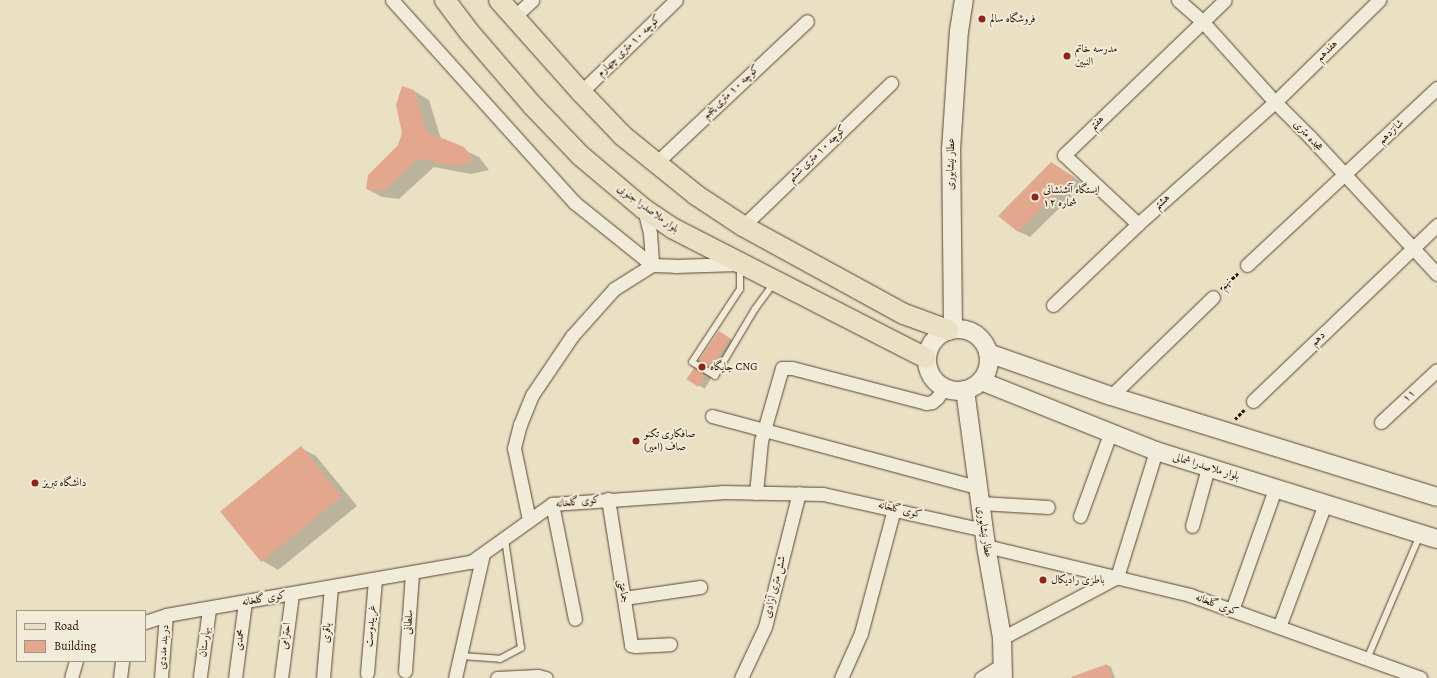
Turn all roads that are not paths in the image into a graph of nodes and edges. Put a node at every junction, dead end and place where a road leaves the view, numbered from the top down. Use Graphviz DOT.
graph roads {
  1 [pos="392,0"];
  2 [pos="444,0"];
  3 [pos="500,0"];
  4 [pos="532,0"];
  5 [pos="676,0"];
  6 [pos="964,0"];
  7 [pos="1178,0"];
  8 [pos="1225,0"];
  9 [pos="1378,0"];
  10 [pos="514,17"];
  11 [pos="807,21"];
  12 [pos="1202,21"];
  13 [pos="891,83"];
  14 [pos="1437,88"];
  15 [pos="581,92"];
  16 [pos="1275,102"];
  17 [pos="656,163"];
  18 [pos="1344,176"];
  19 [pos="644,208"];
  20 [pos="1138,224"];
  21 [pos="1437,225"];
  22 [pos="743,226"];
  23 [pos="1413,248"];
  24 [pos="740,264"];
  25 [pos="652,265"];
  26 [pos="1247,265"];
  27 [pos="1437,274"];
  28 [pos="775,281"];
  29 [pos="1213,297"];
  30 [pos="1053,305"];
  31 [pos="951,330"];
  32 [pos="988,353"];
  33 [pos="926,358"];
  34 [pos="1437,370"];
  35 [pos="981,381"];
  36 [pos="944,388"];
  37 [pos="965,390"];
  38 [pos="1111,396"];
  39 [pos="1253,401"];
  40 [pos="712,416"];
  41 [pos="1381,422"];
  42 [pos="764,430"];
  43 [pos="1110,434"];
  44 [pos="1156,451"];
  45 [pos="1208,468"];
  46 [pos="1275,489"];
  47 [pos="756,493"];
  48 [pos="799,493"];
  49 [pos="979,495"];
  50 [pos="1437,497"];
  51 [pos="608,499"];
  52 [pos="552,504"];
  53 [pos="1325,504"];
  54 [pos="1048,507"];
  55 [pos="894,509"];
  56 [pos="1080,516"];
  57 [pos="529,520"];
  58 [pos="1192,526"];
  59 [pos="1429,536"];
  60 [pos="985,538"];
  61 [pos="505,539"];
  62 [pos="483,554"];
  63 [pos="412,573"];
  64 [pos="1117,577"];
  65 [pos="375,579"];
  66 [pos="331,587"];
  67 [pos="700,587"];
  68 [pos="292,594"];
  69 [pos="624,598"];
  70 [pos="245,602"];
  71 [pos="209,609"];
  72 [pos="1232,610"];
  73 [pos="166,615"];
  74 [pos="575,619"];
  75 [pos="146,622"];
  76 [pos="1279,627"];
  77 [pos="1002,638"];
  78 [pos="670,644"];
  79 [pos="461,656"];
  80 [pos="1367,659"];
  81 [pos="76,662"];
  82 [pos="122,662"];
  83 [pos="405,672"];
  84 [pos="367,673"];
  85 [pos="1004,674"];
  86 [pos="200,676"];
  87 [pos="71,678"];
  88 [pos="120,678"];
  89 [pos="162,678"];
  90 [pos="235,678"];
  91 [pos="281,678"];
  92 [pos="323,678"];
  93 [pos="459,678"];
  94 [pos="497,678"];
  95 [pos="546,678"];
  96 [pos="742,678"];
  97 [pos="841,678"];
  98 [pos="981,678"];
  99 [pos="1420,678"];
  1 -- 25 [label="street"];
  2 -- 19 [label="main road, بلوار ملاصدرا جنوبی"];
  3 -- 10 [label="main road"];
  4 -- 10 [label="street"];
  5 -- 15 [label="street, کوچه ۱۰ متری چهارم"];
  6 -- 31 [label="main road, عطار نیشابوری"];
  7 -- 12 [label="street, هجده متری"];
  8 -- 12 [label="street"];
  9 -- 16 [label="street, هفدهم"];
  10 -- 15 [label="main road"];
  11 -- 17 [label="street, کوچه ۱۰ متری پنجم"];
  12 -- 16 [label="street, هجده متری"];
  12 -- 20 [label="street, هفتم"];
  13 -- 22 [label="street, کوچه ۱۰ متری ششم"];
  14 -- 18 [label="street, شانزدهم"];
  15 -- 17 [label="main road"];
  16 -- 18 [label="street, هجده متری"];
  16 -- 20 [label="street, هشتم"];
  17 -- 22 [label="main road"];
  18 -- 23 [label="street, هجده متری"];
  18 -- 26 [label="street"];
  19 -- 24 [label="main road, بلوار ملاصدرا جنوبی"];
  19 -- 25 [label="street"];
  20 -- 30 [label="street, هشتم"];
  21 -- 23 [label="street, دهم"];
  22 -- 31 [label="main road"];
  23 -- 27 [label="street, هجده متری"];
  23 -- 39 [label="street, دهم"];
  24 -- 25 [label="street"];
  24 -- 28 [label="main road, بلوار ملاصدرا جنوبی"];
  24 -- 28 [label="lane"];
  25 -- 57 [label="street"];
  28 -- 33 [label="main road, بلوار ملاصدرا جنوبی"];
  29 -- 38 [label="street, نهم"];
  31 -- 32 [label="main road"];
  31 -- 33 [label="main road"];
  32 -- 35 [label="main road"];
  32 -- 38 [label="main road"];
  33 -- 36 [label="main road"];
  34 -- 41 [label="street, ۱۱"];
  35 -- 37 [label="main road"];
  35 -- 43 [label="main road, بلوار ملاصدرا شمالی"];
  36 -- 37 [label="main road"];
  36 -- 42 [label="street"];
  37 -- 49 [label="main road, عطار نیشابوری"];
  38 -- 50 [label="main road"];
  40 -- 42 [label="street"];
  42 -- 47 [label="street"];
  42 -- 49 [label="street"];
  43 -- 44 [label="main road, بلوار ملاصدرا شمالی"];
  43 -- 56 [label="street"];
  44 -- 45 [label="main road, بلوار ملاصدرا شمالی"];
  44 -- 64 [label="street"];
  45 -- 46 [label="main road, بلوار ملاصدرا شمالی"];
  45 -- 58 [label="street"];
  46 -- 53 [label="main road, بلوار ملاصدرا شمالی"];
  46 -- 72 [label="street"];
  47 -- 48 [label="street, کوی گلخانه"];
  47 -- 51 [label="street, کوی گلخانه"];
  48 -- 55 [label="street, کوی گلخانه"];
  48 -- 96 [label="street, شش متری آزادی"];
  49 -- 54 [label="street"];
  49 -- 60 [label="main road, عطار نیشابوری"];
  51 -- 52 [label="street, کوی گلخانه"];
  51 -- 69 [label="street, جماعتی"];
  52 -- 57 [label="street, کوی گلخانه"];
  52 -- 74 [label="street"];
  53 -- 59 [label="main road, بلوار ملاصدرا شمالی"];
  53 -- 76 [label="street"];
  55 -- 60 [label="street, کوی گلخانه"];
  55 -- 97 [label="street"];
  57 -- 61 [label="street, کوی گلخانه"];
  59 -- 80 [label="lane"];
  60 -- 64 [label="street, کوی گلخانه"];
  60 -- 77 [label="main road, عطار نیشابوری"];
  61 -- 62 [label="street, کوی گلخانه"];
  61 -- 79 [label="lane"];
  62 -- 63 [label="street, کوی گلخانه"];
  62 -- 79 [label="street"];
  63 -- 65 [label="street, کوی گلخانه"];
  63 -- 83 [label="street, سلطانی"];
  64 -- 72 [label="street, کوی گلخانه"];
  64 -- 77 [label="street"];
  65 -- 66 [label="street, کوی گلخانه"];
  65 -- 84 [label="street, غریبدوست"];
  66 -- 68 [label="street, کوی گلخانه"];
  66 -- 92 [label="street, باقری"];
  67 -- 69 [label="street"];
  68 -- 70 [label="street, کوی گلخانه"];
  68 -- 91 [label="street, احترامی"];
  69 -- 78 [label="street, جماعتی"];
  70 -- 71 [label="street, کوی گلخانه"];
  70 -- 90 [label="street, محمدی"];
  71 -- 73 [label="street, کوی گلخانه"];
  71 -- 86 [label="street, بهارستان"];
  72 -- 76 [label="street, کوی گلخانه"];
  73 -- 75 [label="street, کوی گلخانه"];
  73 -- 89 [label="street, دربند مددی"];
  76 -- 80 [label="street, کوی گلخانه"];
  77 -- 85 [label="main road, عطار نیشابوری"];
  79 -- 93 [label="street"];
  80 -- 99 [label="street, کوی گلخانه"];
  81 -- 87 [label="street"];
  82 -- 88 [label="street"];
  85 -- 98 [label="street"];
  94 -- 95 [label="street"];
}
